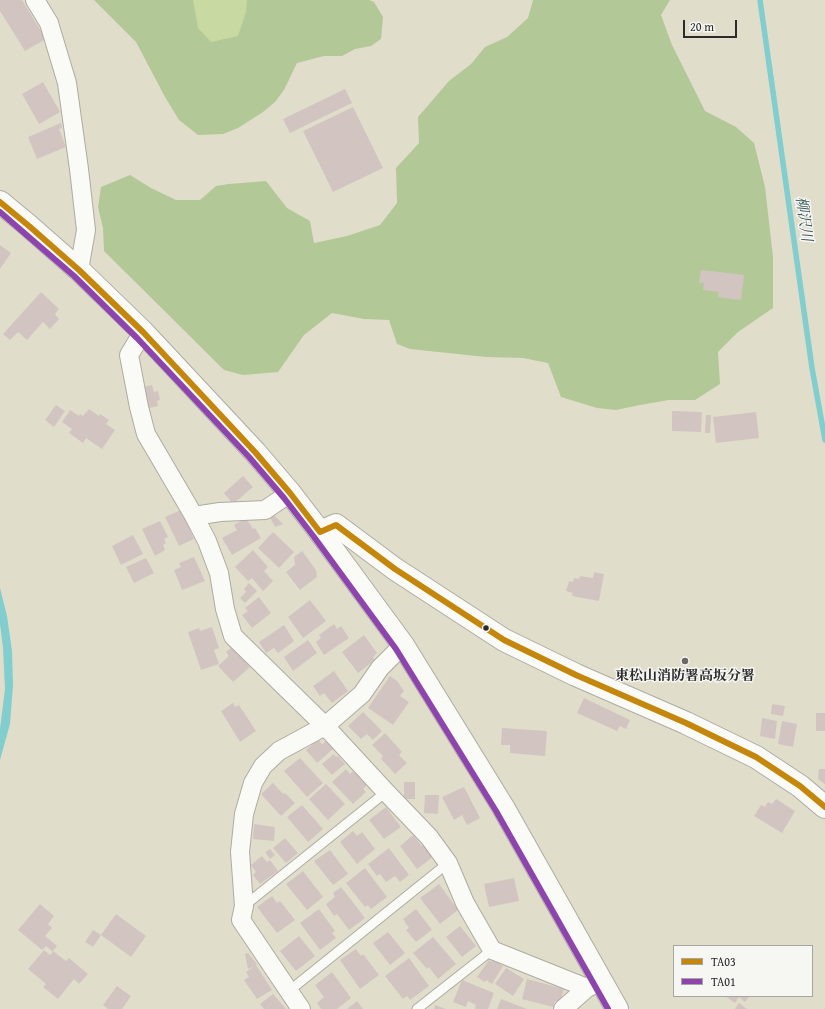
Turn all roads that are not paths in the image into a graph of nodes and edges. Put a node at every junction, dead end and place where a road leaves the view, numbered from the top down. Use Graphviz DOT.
graph roads {
  1 [pos="35,0"];
  2 [pos="0,202"];
  3 [pos="80,270"];
  4 [pos="143,332"];
  5 [pos="290,493"];
  6 [pos="194,516"];
  7 [pos="320,532"];
  8 [pos="403,645"];
  9 [pos="325,726"];
  10 [pos="386,792"];
  11 [pos="825,807"];
  12 [pos="448,863"];
  13 [pos="244,906"];
  14 [pos="492,950"];
  15 [pos="594,984"];
  16 [pos="289,991"];
  17 [pos="301,1009"];
  18 [pos="417,1009"];
  19 [pos="563,1009"];
  20 [pos="617,1009"];
  1 -- 3 [label="street"];
  2 -- 3 [label="main road"];
  3 -- 4 [label="main road"];
  4 -- 5 [label="main road"];
  4 -- 6 [label="street"];
  5 -- 6 [label="street"];
  5 -- 7 [label="main road"];
  6 -- 9 [label="street"];
  7 -- 8 [label="main road"];
  7 -- 11 [label="main road"];
  8 -- 9 [label="street"];
  8 -- 15 [label="main road"];
  9 -- 10 [label="street"];
  9 -- 13 [label="street"];
  10 -- 12 [label="street"];
  10 -- 13 [label="lane"];
  12 -- 14 [label="street"];
  12 -- 16 [label="lane"];
  13 -- 16 [label="street"];
  14 -- 15 [label="street"];
  14 -- 18 [label="lane"];
  15 -- 19 [label="street"];
  15 -- 20 [label="main road"];
  16 -- 17 [label="street"];
}
